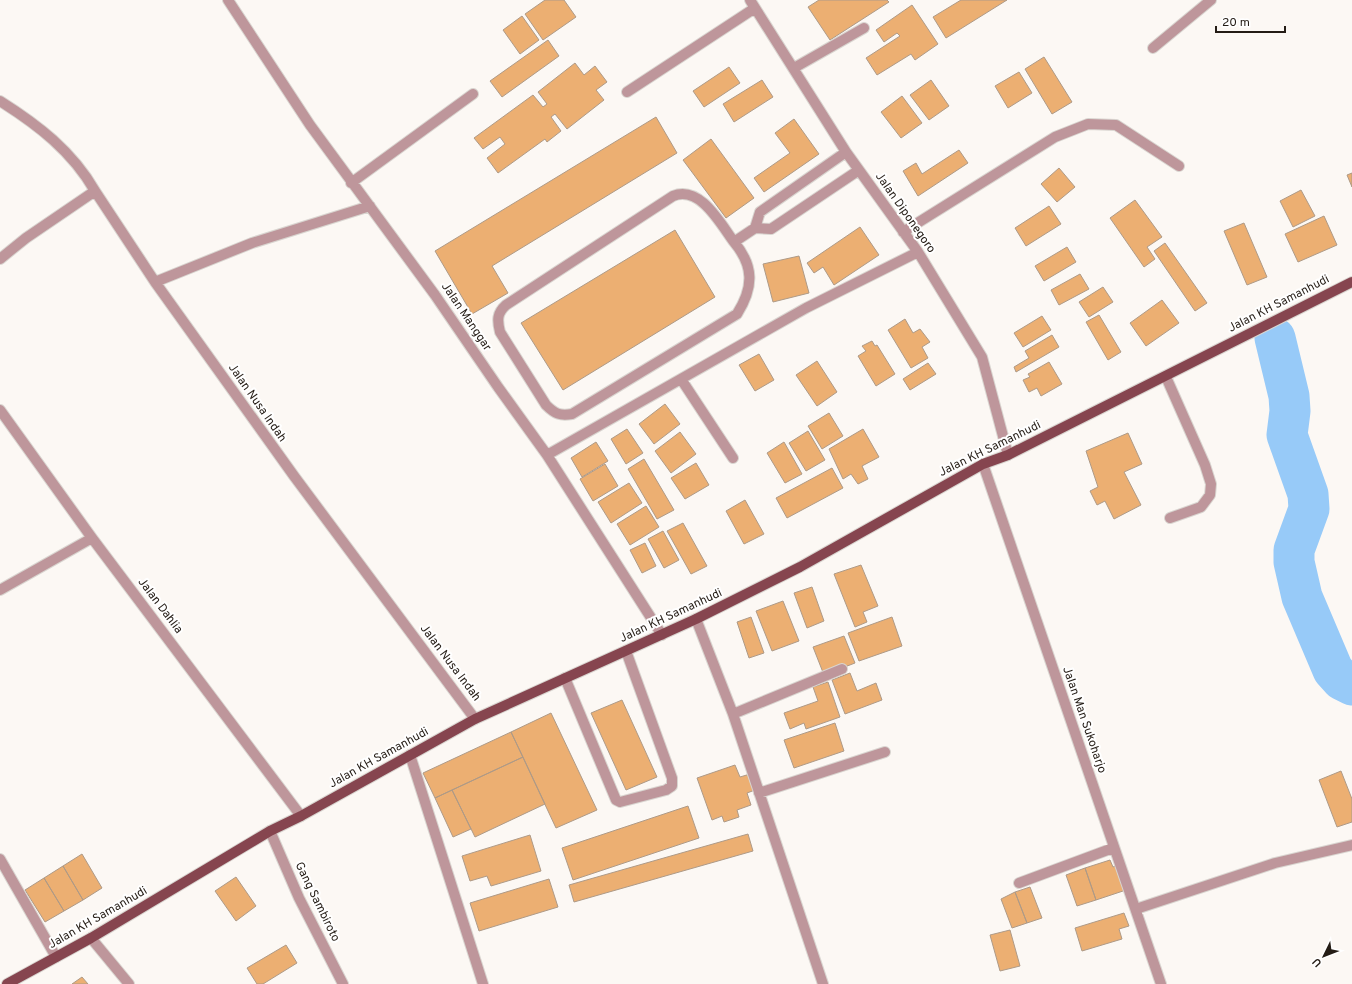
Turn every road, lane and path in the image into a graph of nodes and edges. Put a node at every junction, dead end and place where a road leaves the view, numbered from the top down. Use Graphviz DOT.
graph roads {
  1 [pos="228,0"];
  2 [pos="1211,0"];
  3 [pos="752,4"];
  4 [pos="864,28"];
  5 [pos="1153,48"];
  6 [pos="794,68"];
  7 [pos="627,92"];
  8 [pos="473,94"];
  9 [pos="0,101"];
  10 [pos="846,152"];
  11 [pos="1179,166"];
  12 [pos="859,170"];
  13 [pos="351,183"];
  14 [pos="95,191"];
  15 [pos="370,206"];
  16 [pos="754,228"];
  17 [pos="903,232"];
  18 [pos="734,242"];
  19 [pos="918,252"];
  20 [pos="0,259"];
  21 [pos="155,282"];
  22 [pos="1352,282"];
  23 [pos="1166,377"];
  24 [pos="681,379"];
  25 [pos="0,410"];
  26 [pos="1008,454"];
  27 [pos="547,455"];
  28 [pos="732,458"];
  29 [pos="983,464"];
  30 [pos="1170,518"];
  31 [pos="92,538"];
  32 [pos="0,590"];
  33 [pos="696,619"];
  34 [pos="662,635"];
  35 [pos="626,651"];
  36 [pos="842,669"];
  37 [pos="565,678"];
  38 [pos="734,714"];
  39 [pos="475,719"];
  40 [pos="886,752"];
  41 [pos="410,755"];
  42 [pos="759,793"];
  43 [pos="301,816"];
  44 [pos="270,831"];
  45 [pos="1352,845"];
  46 [pos="1113,848"];
  47 [pos="0,859"];
  48 [pos="1019,883"];
  49 [pos="1136,909"];
  50 [pos="91,938"];
  51 [pos="56,957"];
  52 [pos="7,984"];
  53 [pos="129,984"];
  54 [pos="343,984"];
  55 [pos="483,984"];
  56 [pos="823,984"];
  57 [pos="1161,984"];
  1 -- 13 [label="street, Jalan Manggar"];
  2 -- 5 [label="street"];
  3 -- 6 [label="street, Jalan Diponegoro"];
  3 -- 7 [label="street"];
  4 -- 6 [label="street"];
  6 -- 10 [label="street, Jalan Diponegoro"];
  8 -- 13 [label="street"];
  9 -- 14 [label="street, Jalan Nusa Indah"];
  10 -- 12 [label="street, Jalan Diponegoro"];
  10 -- 16 [label="street"];
  11 -- 17 [label="street"];
  12 -- 16 [label="street"];
  12 -- 17 [label="street, Jalan Diponegoro"];
  13 -- 15 [label="street, Jalan Manggar"];
  14 -- 20 [label="street"];
  14 -- 21 [label="street, Jalan Nusa Indah"];
  15 -- 21 [label="street"];
  15 -- 27 [label="street, Jalan Manggar"];
  16 -- 18 [label="street"];
  17 -- 19 [label="street, Jalan Diponegoro"];
  18 -- 18 [label="street"];
  19 -- 24 [label="street"];
  19 -- 26 [label="street, Jalan Diponegoro"];
  21 -- 39 [label="street, Jalan Nusa Indah"];
  22 -- 23 [label="main road, Jalan KH Samanhudi"];
  23 -- 26 [label="main road, Jalan KH Samanhudi"];
  23 -- 30 [label="street"];
  24 -- 27 [label="street"];
  24 -- 28 [label="street"];
  25 -- 31 [label="street, Jalan Dahlia"];
  26 -- 29 [label="main road, Jalan KH Samanhudi"];
  27 -- 34 [label="street, Jalan Manggar"];
  29 -- 33 [label="main road, Jalan KH Samanhudi"];
  29 -- 46 [label="street, Jalan Man Sukoharjo"];
  31 -- 32 [label="street"];
  31 -- 43 [label="street, Jalan Dahlia"];
  33 -- 34 [label="main road, Jalan KH Samanhudi"];
  33 -- 38 [label="street"];
  34 -- 35 [label="main road, Jalan KH Samanhudi"];
  35 -- 37 [label="main road, Jalan KH Samanhudi"];
  35 -- 37 [label="street"];
  36 -- 38 [label="street"];
  37 -- 39 [label="main road, Jalan KH Samanhudi"];
  38 -- 42 [label="street"];
  39 -- 41 [label="main road, Jalan KH Samanhudi"];
  40 -- 42 [label="street"];
  41 -- 43 [label="main road, Jalan KH Samanhudi"];
  41 -- 55 [label="street"];
  42 -- 56 [label="street"];
  43 -- 44 [label="main road, Jalan KH Samanhudi"];
  44 -- 50 [label="main road, Jalan KH Samanhudi"];
  44 -- 54 [label="street, Gang Sambiroto"];
  45 -- 49 [label="street"];
  46 -- 48 [label="street"];
  46 -- 49 [label="street, Jalan Man Sukoharjo"];
  47 -- 51 [label="street"];
  49 -- 57 [label="street, Jalan Man Sukoharjo"];
  50 -- 51 [label="main road, Jalan KH Samanhudi"];
  50 -- 53 [label="street"];
  51 -- 52 [label="main road, Jalan KH Samanhudi"];
}
